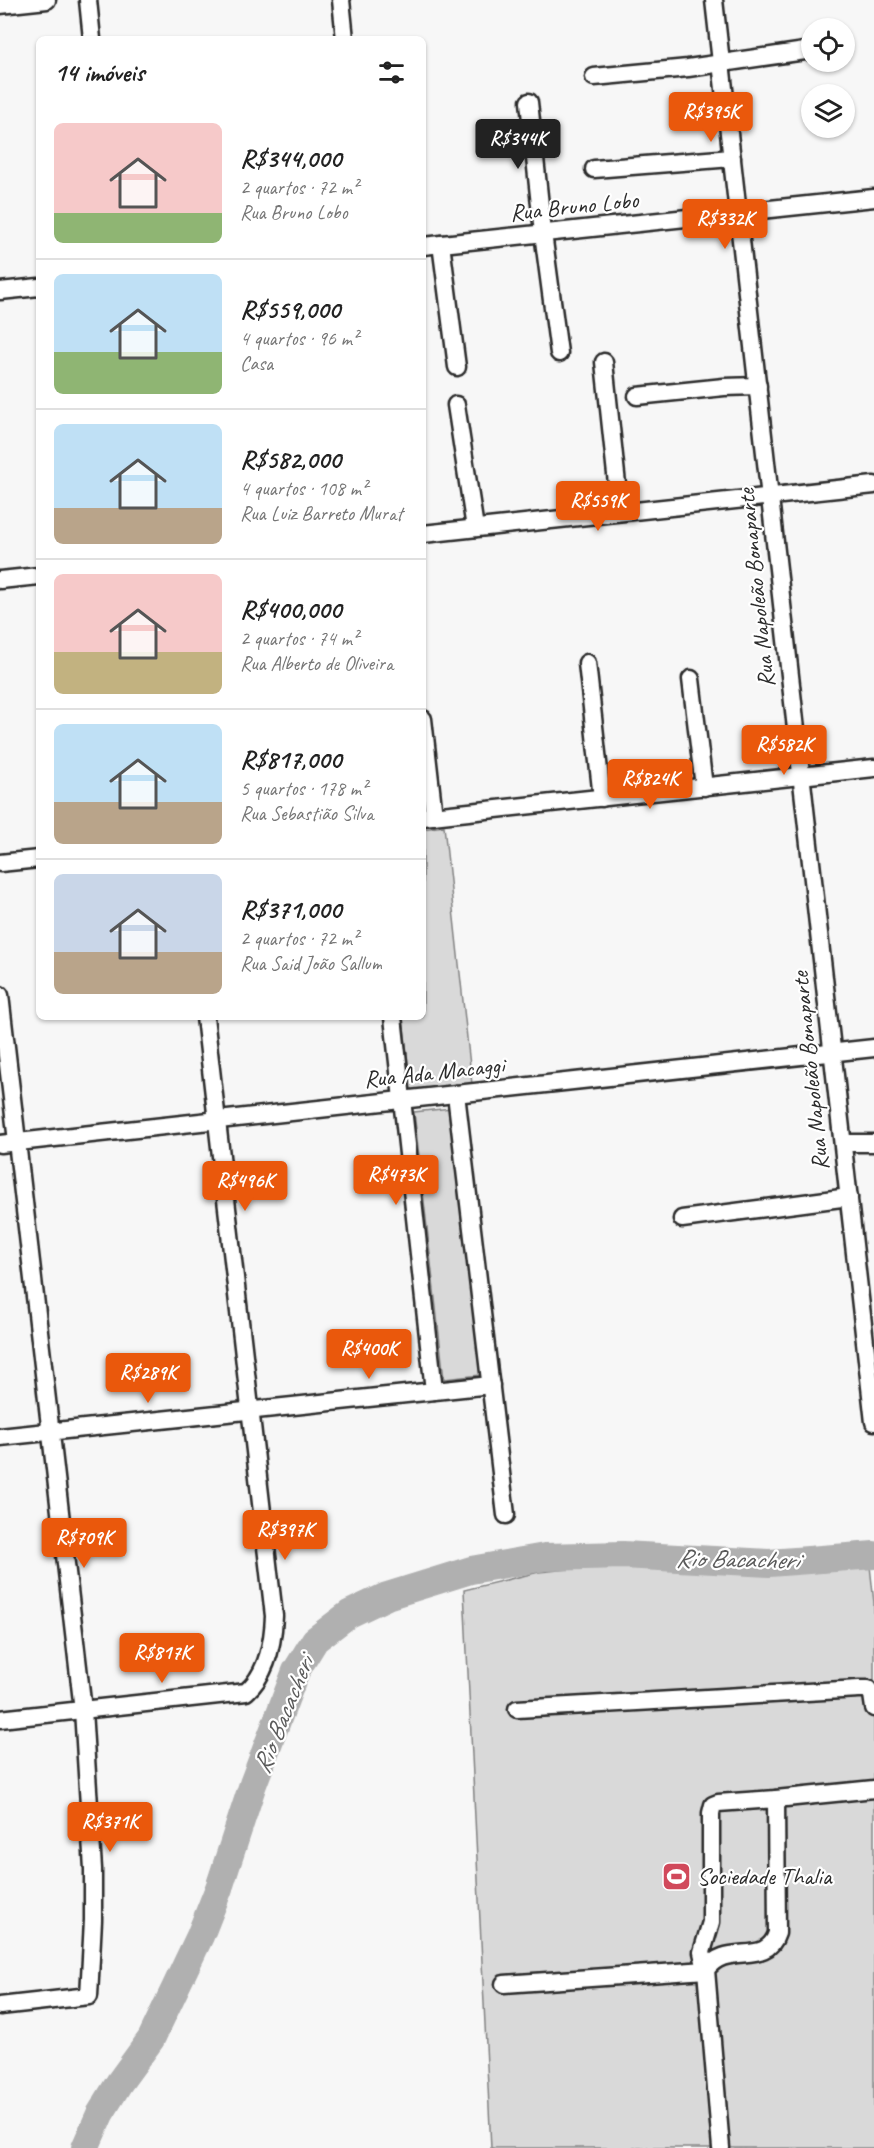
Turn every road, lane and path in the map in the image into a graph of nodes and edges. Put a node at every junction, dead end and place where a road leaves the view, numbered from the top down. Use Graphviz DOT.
graph roads {
  1 [pos="47,0"];
  2 [pos="88,0"];
  3 [pos="341,0"];
  4 [pos="714,0"];
  5 [pos="0,5"];
  6 [pos="92,36"];
  7 [pos="345,36"];
  8 [pos="801,52"];
  9 [pos="722,63"];
  10 [pos="594,77"];
  11 [pos="529,102"];
  12 [pos="732,158"];
  13 [pos="594,169"];
  14 [pos="874,198"];
  15 [pos="738,213"];
  16 [pos="543,233"];
  17 [pos="441,244"];
  18 [pos="426,246"];
  19 [pos="36,287"];
  20 [pos="0,291"];
  21 [pos="559,353"];
  22 [pos="604,362"];
  23 [pos="457,367"];
  24 [pos="758,386"];
  25 [pos="637,396"];
  26 [pos="456,405"];
  27 [pos="874,484"];
  28 [pos="770,496"];
  29 [pos="620,512"];
  30 [pos="475,528"];
  31 [pos="426,534"];
  32 [pos="36,576"];
  33 [pos="0,580"];
  34 [pos="587,663"];
  35 [pos="691,679"];
  36 [pos="874,768"];
  37 [pos="801,776"];
  38 [pos="426,778"];
  39 [pos="704,787"];
  40 [pos="602,798"];
  41 [pos="428,817"];
  42 [pos="36,859"];
  43 [pos="0,863"];
  44 [pos="0,995"];
  45 [pos="205,1020"];
  46 [pos="393,1020"];
  47 [pos="874,1048"];
  48 [pos="832,1053"];
  49 [pos="456,1094"];
  50 [pos="402,1100"];
  51 [pos="217,1120"];
  52 [pos="17,1142"];
  53 [pos="843,1143"];
  54 [pos="874,1143"];
  55 [pos="0,1144"];
  56 [pos="849,1197"];
  57 [pos="682,1219"];
  58 [pos="491,1385"];
  59 [pos="434,1391"];
  60 [pos="250,1411"];
  61 [pos="874,1422"];
  62 [pos="50,1432"];
  63 [pos="0,1437"];
  64 [pos="506,1515"];
  65 [pos="874,1708"];
  66 [pos="517,1709"];
  67 [pos="82,1710"];
  68 [pos="0,1719"];
  69 [pos="874,1789"];
  70 [pos="776,1798"];
  71 [pos="706,1970"];
  72 [pos="504,1984"];
  73 [pos="0,2006"];
  74 [pos="721,2148"];
  1 -- 5 [label="street"];
  2 -- 6 [label="street"];
  3 -- 7 [label="street"];
  4 -- 9 [label="street, Rua Napoleão Bonaparte"];
  8 -- 9 [label="street"];
  9 -- 10 [label="street"];
  9 -- 12 [label="street, Rua Napoleão Bonaparte"];
  11 -- 16 [label="street"];
  12 -- 13 [label="street"];
  12 -- 15 [label="street, Rua Napoleão Bonaparte"];
  14 -- 15 [label="street, Rua Bruno Lobo"];
  15 -- 16 [label="street, Rua Bruno Lobo"];
  15 -- 24 [label="street, Rua Napoleão Bonaparte"];
  16 -- 17 [label="street, Rua Bruno Lobo"];
  16 -- 21 [label="street"];
  17 -- 18 [label="street, Rua Bruno Lobo"];
  17 -- 23 [label="street"];
  19 -- 20 [label="street"];
  22 -- 29 [label="street"];
  24 -- 25 [label="street"];
  24 -- 28 [label="street, Rua Napoleão Bonaparte"];
  26 -- 30 [label="street"];
  27 -- 28 [label="street"];
  28 -- 29 [label="street"];
  28 -- 37 [label="street, Rua Napoleão Bonaparte"];
  29 -- 30 [label="street"];
  30 -- 31 [label="street"];
  32 -- 33 [label="street"];
  34 -- 40 [label="street"];
  35 -- 39 [label="street"];
  36 -- 37 [label="street"];
  37 -- 39 [label="street"];
  37 -- 48 [label="street, Rua Napoleão Bonaparte"];
  38 -- 41 [label="street"];
  39 -- 40 [label="street"];
  40 -- 41 [label="street"];
  42 -- 43 [label="street"];
  44 -- 52 [label="street"];
  45 -- 51 [label="street"];
  46 -- 50 [label="street"];
  47 -- 48 [label="street, Rua Ada Macaggi"];
  48 -- 49 [label="street, Rua Ada Macaggi"];
  48 -- 53 [label="street, Rua Napoleão Bonaparte"];
  49 -- 50 [label="street, Rua Ada Macaggi"];
  49 -- 58 [label="street"];
  50 -- 51 [label="street, Rua Ada Macaggi"];
  50 -- 59 [label="street"];
  51 -- 52 [label="street, Rua Ada Macaggi"];
  51 -- 60 [label="street"];
  52 -- 55 [label="street, Rua Ada Macaggi"];
  52 -- 62 [label="street"];
  53 -- 54 [label="street"];
  53 -- 56 [label="street, Rua Napoleão Bonaparte"];
  56 -- 57 [label="street"];
  56 -- 61 [label="street, Rua Napoleão Bonaparte"];
  58 -- 59 [label="street"];
  58 -- 64 [label="street"];
  59 -- 60 [label="street"];
  60 -- 62 [label="street"];
  60 -- 67 [label="street"];
  62 -- 63 [label="street"];
  62 -- 67 [label="street"];
  65 -- 66 [label="street"];
  67 -- 68 [label="street"];
  67 -- 73 [label="street"];
  69 -- 70 [label="street"];
  70 -- 71 [label="street"];
  70 -- 71 [label="street"];
  71 -- 72 [label="street"];
  71 -- 74 [label="street"];
}
